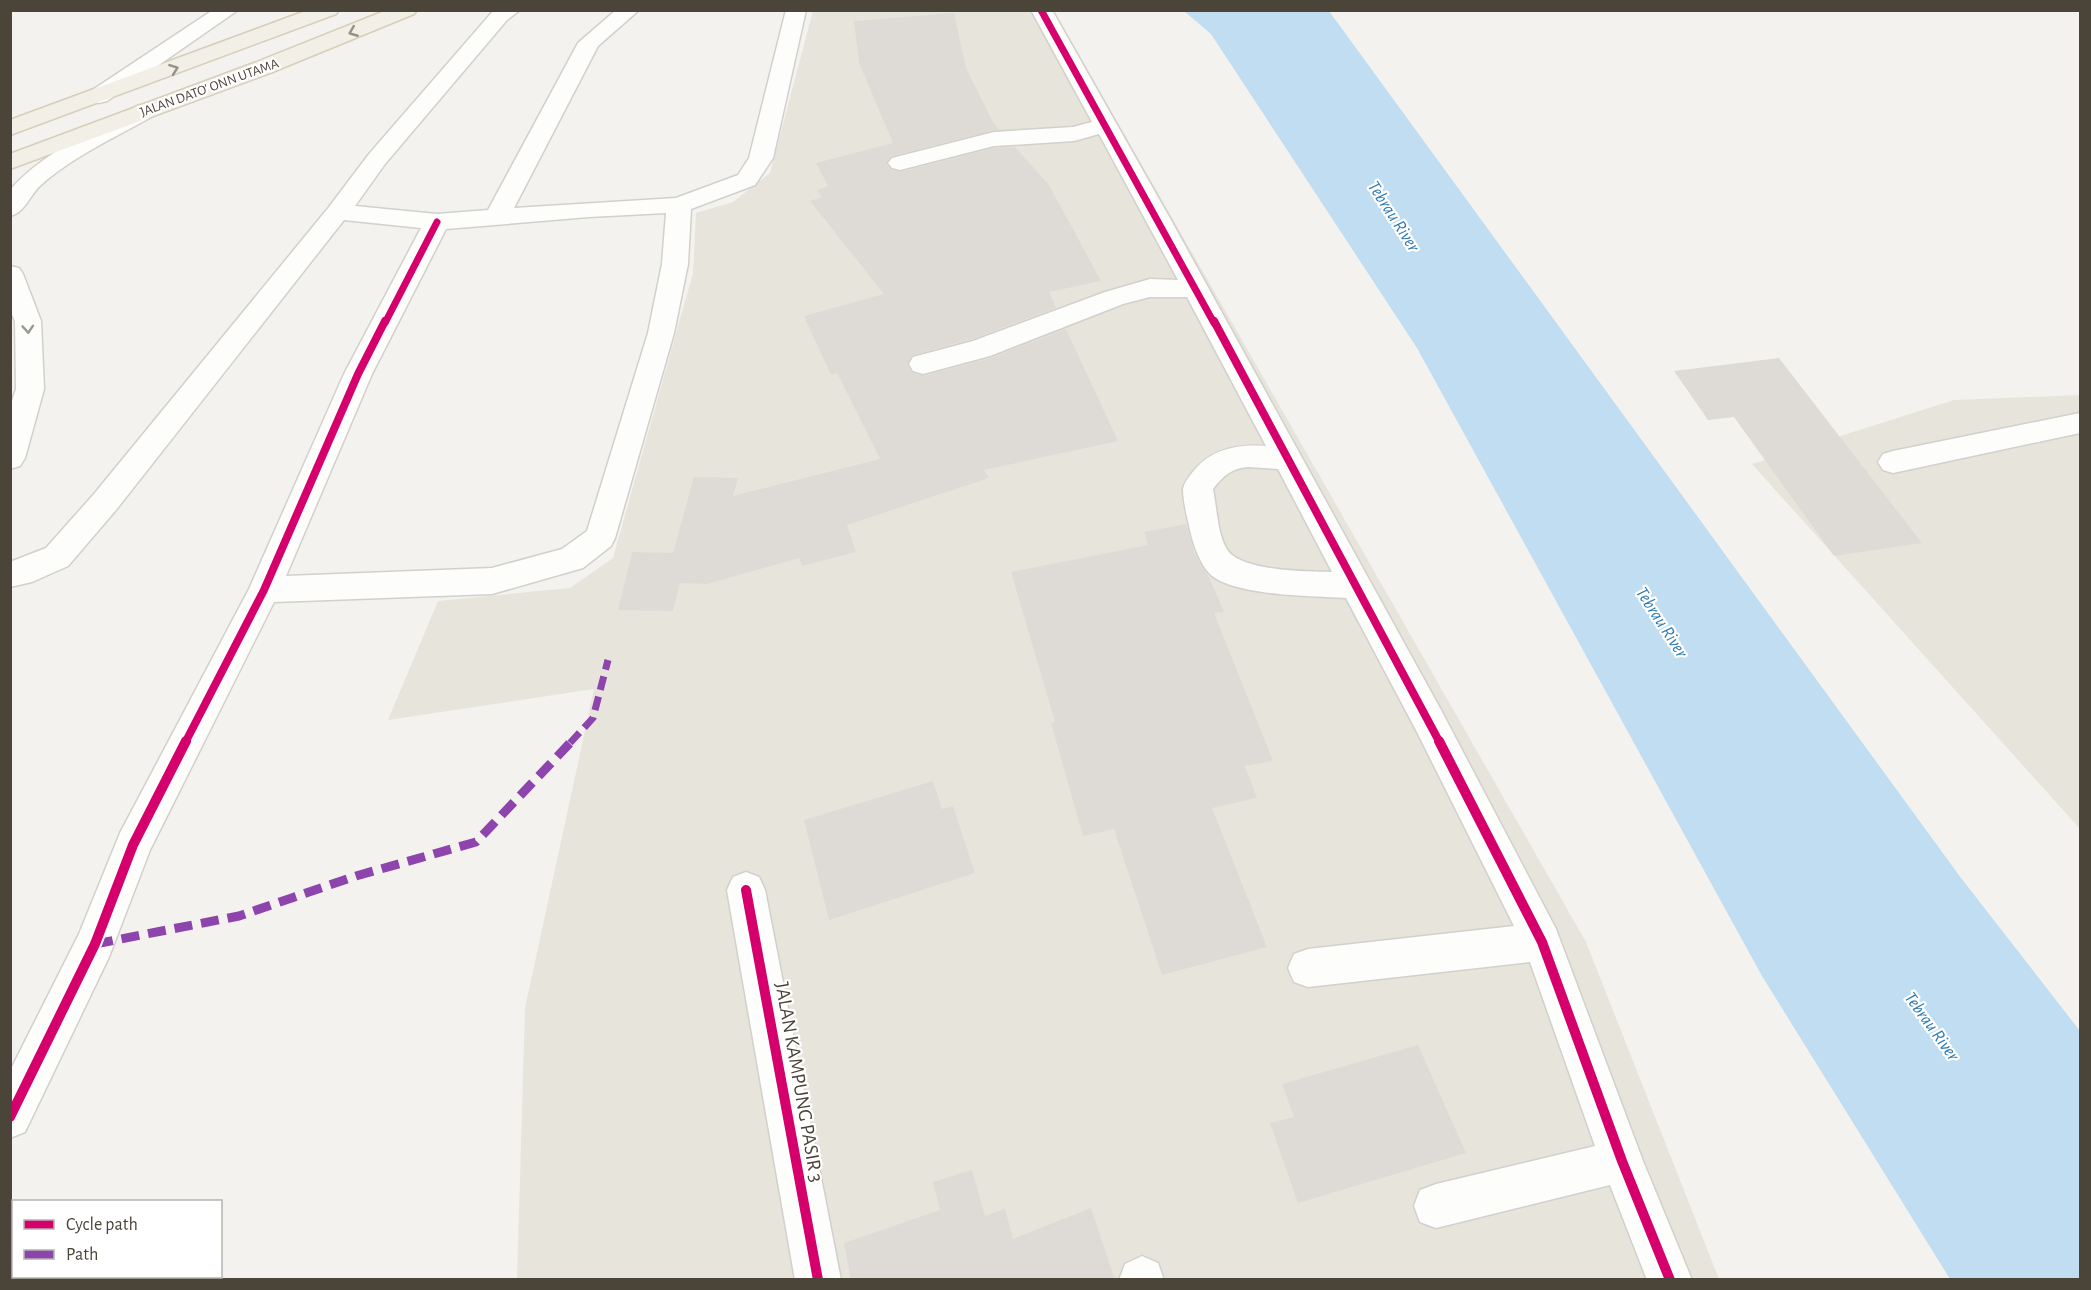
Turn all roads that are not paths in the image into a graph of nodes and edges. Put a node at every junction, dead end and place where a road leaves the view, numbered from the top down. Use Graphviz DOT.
graph roads {
  1 [pos="228,10"];
  2 [pos="329,10"];
  3 [pos="407,10"];
  4 [pos="510,10"];
  5 [pos="628,10"];
  6 [pos="796,10"];
  7 [pos="1041,10"];
  8 [pos="99,96"];
  9 [pos="145,111"];
  10 [pos="10,119"];
  11 [pos="1105,125"];
  12 [pos="10,128"];
  13 [pos="10,162"];
  14 [pos="900,163"];
  15 [pos="10,170"];
  16 [pos="679,205"];
  17 [pos="10,209"];
  18 [pos="338,212"];
  19 [pos="497,217"];
  20 [pos="437,222"];
  21 [pos="10,274"];
  22 [pos="1196,290"];
  23 [pos="923,364"];
  24 [pos="2080,423"];
  25 [pos="10,458"];
  26 [pos="1287,459"];
  27 [pos="1893,462"];
  28 [pos="10,576"];
  29 [pos="1355,586"];
  30 [pos="264,590"];
  31 [pos="746,890"];
  32 [pos="1542,942"];
  33 [pos="1308,968"];
  34 [pos="10,1117"];
  35 [pos="1622,1161"];
  36 [pos="1436,1206"];
  37 [pos="818,1280"];
  38 [pos="1670,1280"];
  1 -- 8 [label="street"];
  8 -- 2 [label="main road, JALAN DATO' ONN UTAMA, one-way"];
  3 -- 9 [label="main road, JALAN DATO' ONN UTAMA, one-way"];
  4 -- 18 [label="street"];
  5 -- 19 [label="street"];
  6 -- 16 [label="street"];
  7 -- 11 [label="street"];
  8 -- 10 [label="main road"];
  8 -- 12 [label="main road, JALAN DATO' ONN UTAMA"];
  9 -- 13 [label="main road, JALAN DATO' ONN UTAMA"];
  9 -- 15 [label="main road"];
  9 -- 17 [label="street"];
  11 -- 14 [label="street"];
  11 -- 22 [label="street"];
  16 -- 19 [label="street"];
  16 -- 30 [label="street"];
  18 -- 20 [label="street"];
  18 -- 28 [label="street"];
  19 -- 20 [label="street"];
  20 -- 30 [label="street"];
  21 -- 25 [label="street, one-way"];
  22 -- 23 [label="street"];
  22 -- 26 [label="street"];
  24 -- 27 [label="street"];
  26 -- 29 [label="street"];
  26 -- 29 [label="street"];
  29 -- 32 [label="street"];
  30 -- 34 [label="street"];
  31 -- 37 [label="street, JALAN KAMPUNG PASIR 3"];
  32 -- 33 [label="street"];
  32 -- 35 [label="street"];
  35 -- 36 [label="street"];
  35 -- 38 [label="street"];
}
